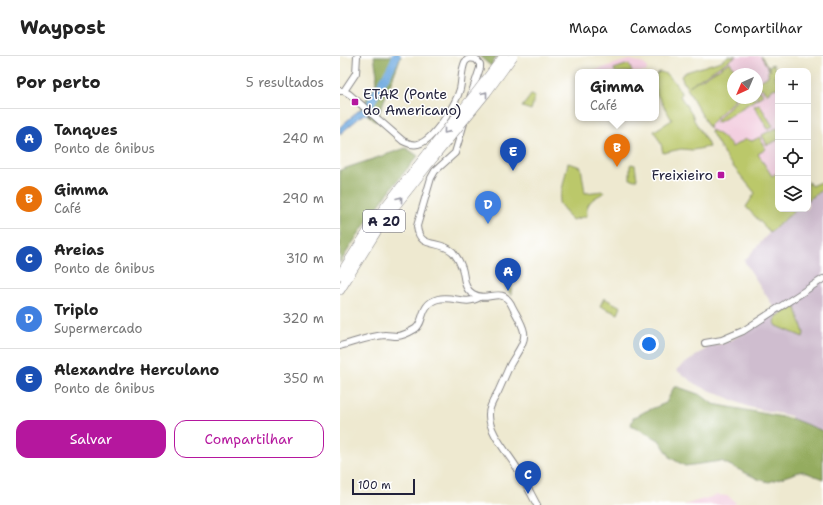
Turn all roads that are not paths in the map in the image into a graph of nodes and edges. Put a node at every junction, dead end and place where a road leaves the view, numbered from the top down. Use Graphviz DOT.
graph roads {
  1 [pos="357,56"];
  2 [pos="504,56"];
  3 [pos="513,56"];
  4 [pos="477,58"];
  5 [pos="342,91"];
  6 [pos="431,155"];
  7 [pos="340,275"];
  8 [pos="823,279"];
  9 [pos="465,285"];
  10 [pos="340,290"];
  11 [pos="480,297"];
  12 [pos="465,300"];
  13 [pos="705,343"];
  14 [pos="340,346"];
  15 [pos="537,505"];
  1 -- 5 [label="street"];
  2 -- 6 [label="highway, A 20, one-way, bridge"];
  6 -- 3 [label="highway, A 20, one-way, bridge"];
  4 -- 5 [label="street"];
  4 -- 9 [label="street"];
  6 -- 7 [label="highway, A 20"];
  10 -- 6 [label="highway, A 20, one-way"];
  8 -- 13 [label="street"];
  9 -- 11 [label="street"];
  9 -- 12 [label="street"];
  11 -- 12 [label="street"];
  11 -- 15 [label="street"];
  12 -- 14 [label="street"];
}
